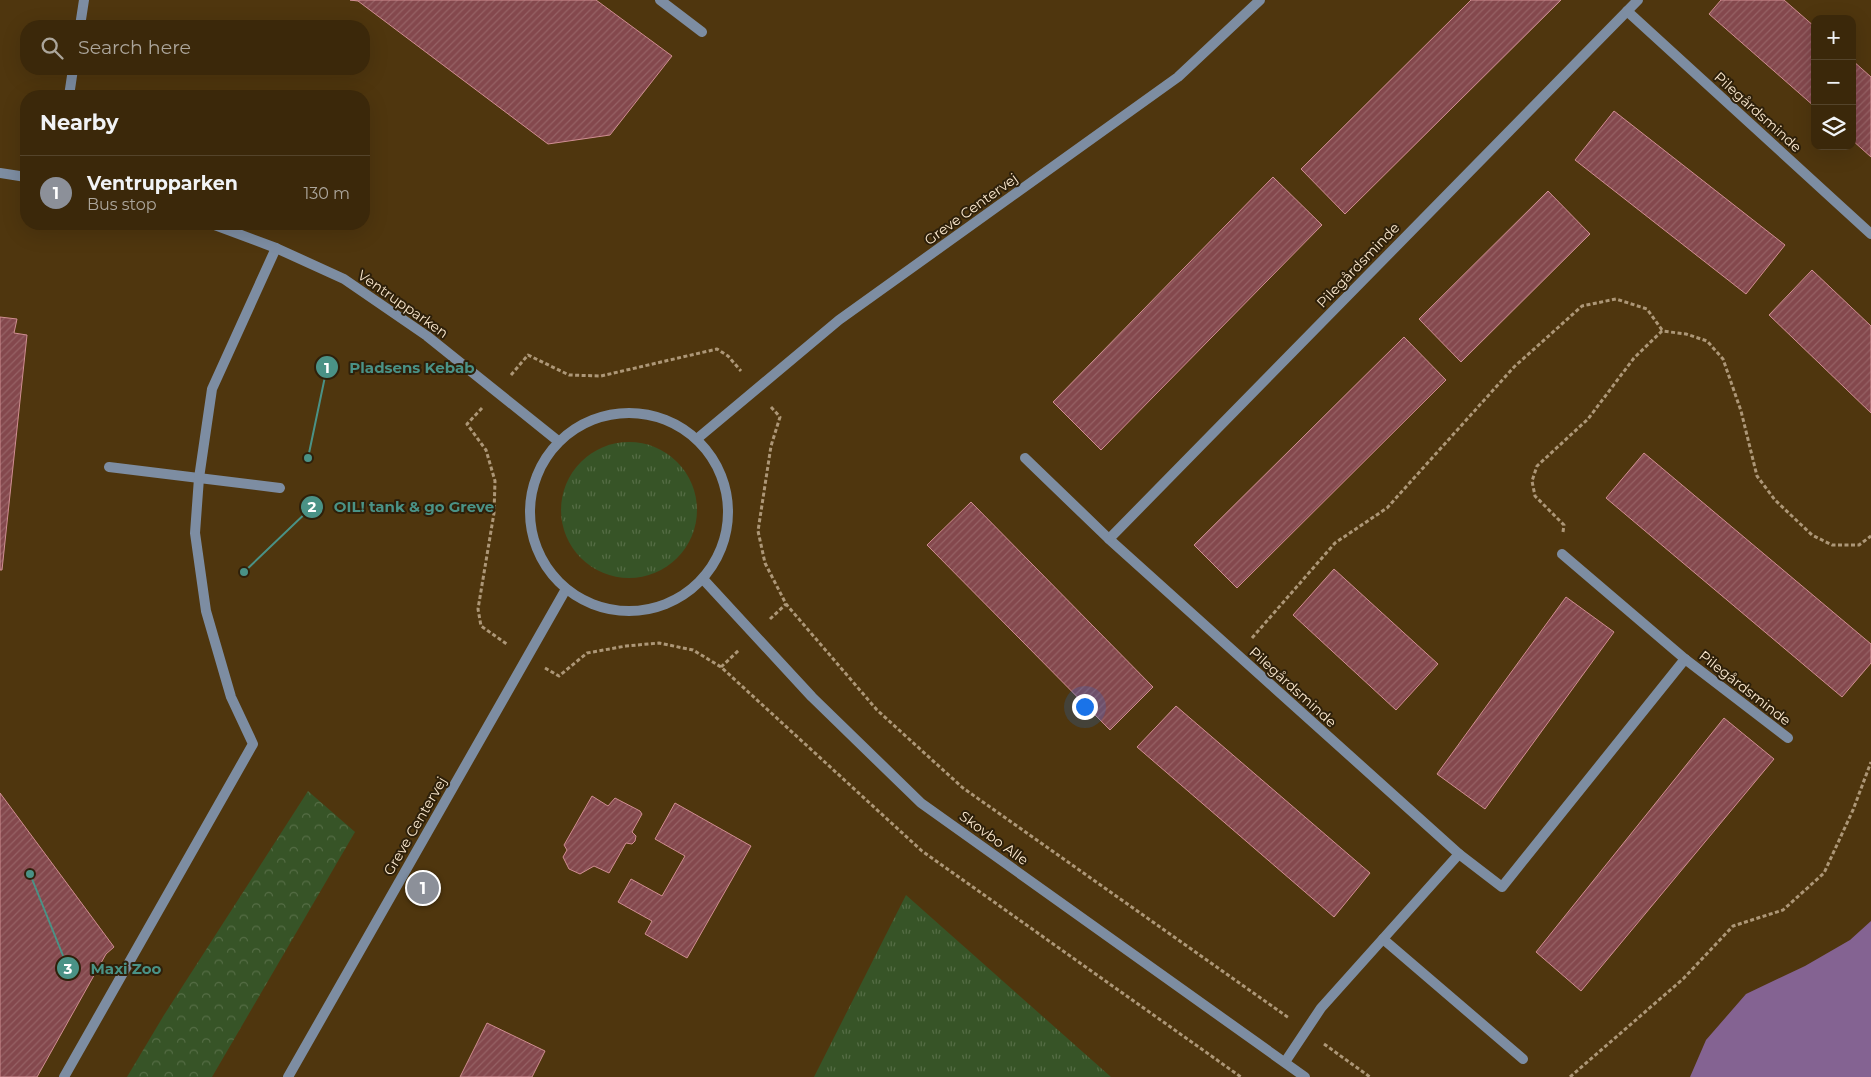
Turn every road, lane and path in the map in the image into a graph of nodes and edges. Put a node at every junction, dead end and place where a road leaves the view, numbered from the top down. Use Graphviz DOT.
graph roads {
  1 [pos="84,0"];
  2 [pos="660,0"];
  3 [pos="1260,0"];
  4 [pos="1638,0"];
  5 [pos="1627,11"];
  6 [pos="81,20"];
  7 [pos="702,32"];
  8 [pos="72,75"];
  9 [pos="70,90"];
  10 [pos="0,173"];
  11 [pos="20,176"];
  12 [pos="228,230"];
  13 [pos="1871,234"];
  14 [pos="276,248"];
  15 [pos="1662,331"];
  16 [pos="528,356"];
  17 [pos="756,389"];
  18 [pos="467,424"];
  19 [pos="698,438"];
  20 [pos="558,441"];
  21 [pos="1024,458"];
  22 [pos="109,467"];
  23 [pos="199,478"];
  24 [pos="280,488"];
  25 [pos="1871,536"];
  26 [pos="1109,539"];
  27 [pos="1562,554"];
  28 [pos="703,579"];
  29 [pos="566,589"];
  30 [pos="1237,656"];
  31 [pos="527,657"];
  32 [pos="1685,659"];
  33 [pos="1788,738"];
  34 [pos="1871,762"];
  35 [pos="1459,854"];
  36 [pos="1383,939"];
  37 [pos="1306,1030"];
  38 [pos="1523,1059"];
  39 [pos="1285,1062"];
  40 [pos="64,1077"];
  41 [pos="288,1077"];
  42 [pos="1241,1077"];
  43 [pos="1305,1077"];
  44 [pos="1370,1077"];
  45 [pos="1570,1077"];
  1 -- 6 [label="street"];
  2 -- 7 [label="street"];
  3 -- 17 [label="street, Greve Centervej"];
  4 -- 5 [label="street, Pilegårdsminde"];
  5 -- 13 [label="street, Pilegårdsminde"];
  5 -- 26 [label="street, Pilegårdsminde"];
  8 -- 9 [label="street"];
  10 -- 11 [label="street"];
  12 -- 14 [label="street, Ventrupparken"];
  14 -- 20 [label="street, Ventrupparken"];
  14 -- 23 [label="street"];
  15 -- 25 [label="path"];
  15 -- 27 [label="path"];
  15 -- 30 [label="path"];
  16 -- 17 [label="path"];
  17 -- 19 [label="street, Greve Centervej"];
  17 -- 37 [label="path"];
  18 -- 31 [label="path"];
  19 -- 20 [label="street"];
  19 -- 28 [label="street"];
  20 -- 29 [label="street"];
  21 -- 26 [label="street, Pilegårdsminde"];
  22 -- 23 [label="street"];
  23 -- 24 [label="street"];
  23 -- 40 [label="street"];
  26 -- 30 [label="street, Pilegårdsminde"];
  27 -- 32 [label="street, Pilegårdsminde"];
  28 -- 29 [label="street"];
  28 -- 39 [label="street, Skovbo Alle"];
  29 -- 31 [label="street, Greve Centervej"];
  30 -- 35 [label="street, Pilegårdsminde"];
  31 -- 41 [label="street, Greve Centervej"];
  31 -- 42 [label="path"];
  32 -- 33 [label="street, Pilegårdsminde"];
  32 -- 35 [label="street, Pilegårdsminde"];
  34 -- 45 [label="path"];
  35 -- 36 [label="street"];
  36 -- 37 [label="street"];
  36 -- 38 [label="street"];
  37 -- 39 [label="street"];
  37 -- 44 [label="path"];
  39 -- 43 [label="street, Skovbo Alle"];
}
